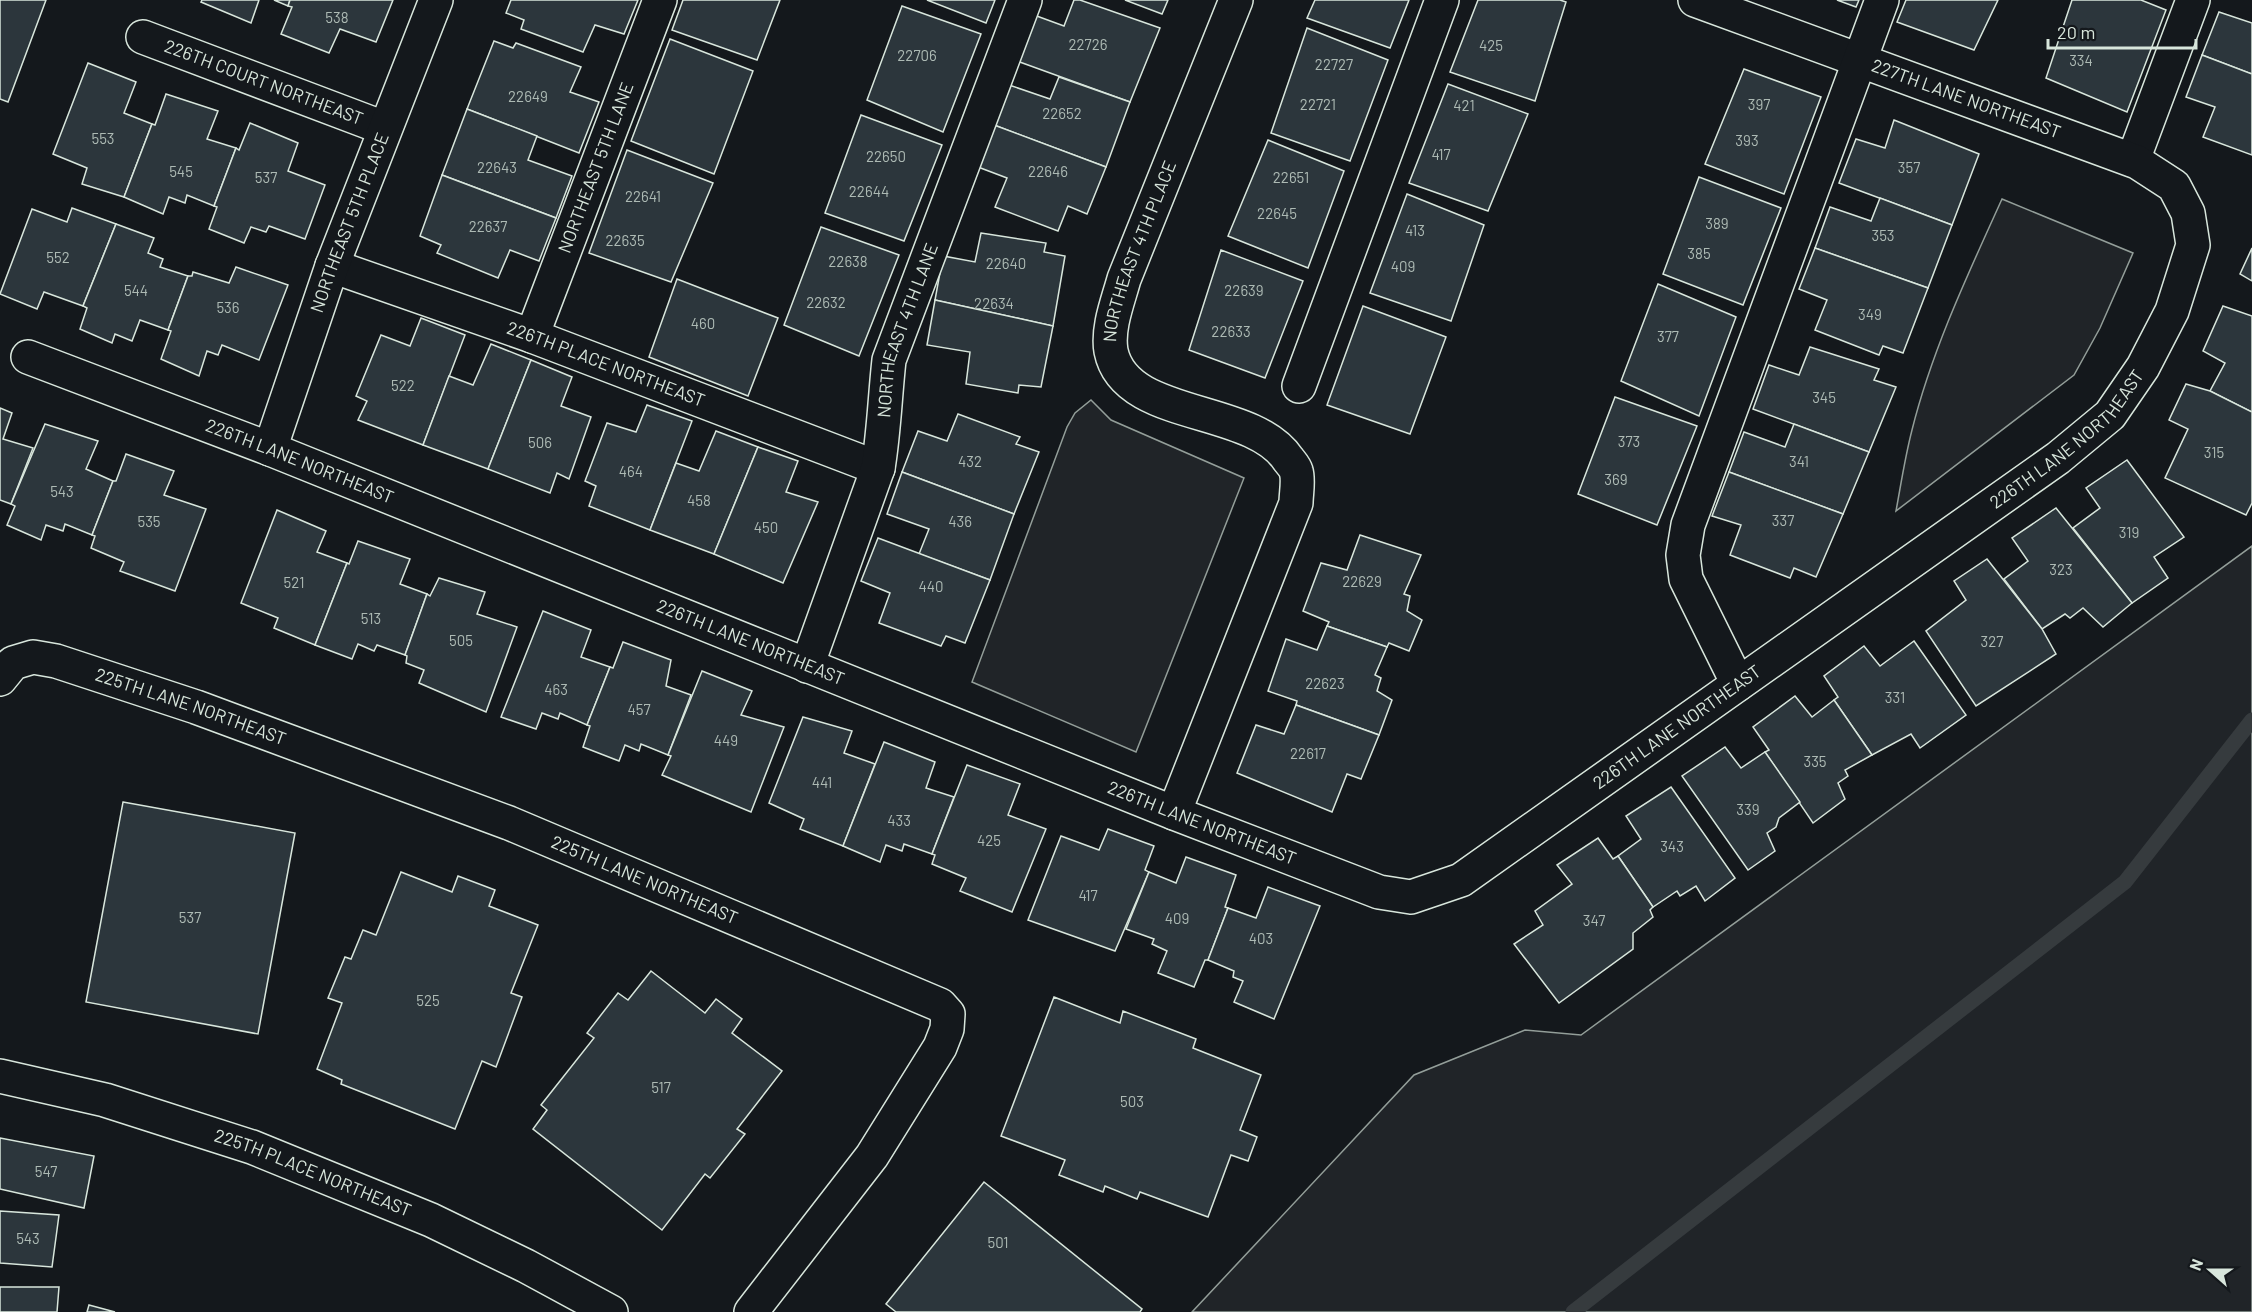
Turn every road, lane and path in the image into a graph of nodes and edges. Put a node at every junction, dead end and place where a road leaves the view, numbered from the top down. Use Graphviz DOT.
graph roads {
  1 [pos="436,0"];
  2 [pos="660,0"];
  3 [pos="1025,0"];
  4 [pos="1236,0"];
  5 [pos="1442,0"];
  6 [pos="1695,0"];
  7 [pos="1882,0"];
  8 [pos="2193,0"];
  9 [pos="143,37"];
  10 [pos="1860,61"];
  11 [pos="384,128"];
  12 [pos="2133,160"];
  13 [pos="2193,245"];
  14 [pos="332,266"];
  15 [pos="532,336"];
  16 [pos="28,357"];
  17 [pos="1299,386"];
  18 [pos="270,449"];
  19 [pos="878,468"];
  20 [pos="807,666"];
  21 [pos="0,679"];
  22 [pos="1738,684"];
  23 [pos="1174,813"];
  24 [pos="0,1076"];
  25 [pos="611,1312"];
  26 [pos="751,1312"];
  1 -- 11 [label="street, NORTHEAST 5TH PLACE"];
  2 -- 15 [label="street, NORTHEAST 5TH LANE"];
  3 -- 19 [label="street, NORTHEAST 4TH LANE"];
  4 -- 23 [label="street, NORTHEAST 4TH PLACE"];
  5 -- 17 [label="street"];
  6 -- 10 [label="street, 227TH LANE NORTHEAST"];
  7 -- 10 [label="street"];
  8 -- 12 [label="street"];
  9 -- 11 [label="street, 226TH COURT NORTHEAST"];
  10 -- 12 [label="street, 227TH LANE NORTHEAST"];
  10 -- 22 [label="street"];
  11 -- 14 [label="street, NORTHEAST 5TH PLACE"];
  12 -- 13 [label="street, 227TH LANE NORTHEAST"];
  13 -- 22 [label="street, 226TH LANE NORTHEAST"];
  14 -- 15 [label="street, 226TH PLACE NORTHEAST"];
  14 -- 18 [label="street, NORTHEAST 5TH PLACE"];
  15 -- 19 [label="street, 226TH PLACE NORTHEAST"];
  16 -- 18 [label="street, 226TH LANE NORTHEAST"];
  18 -- 20 [label="street, 226TH LANE NORTHEAST"];
  19 -- 20 [label="street, NORTHEAST 4TH LANE"];
  20 -- 23 [label="street, 226TH LANE NORTHEAST"];
  21 -- 26 [label="street, 225TH LANE NORTHEAST"];
  22 -- 23 [label="street, 226TH LANE NORTHEAST"];
  24 -- 25 [label="street, 225TH PLACE NORTHEAST"];
}
